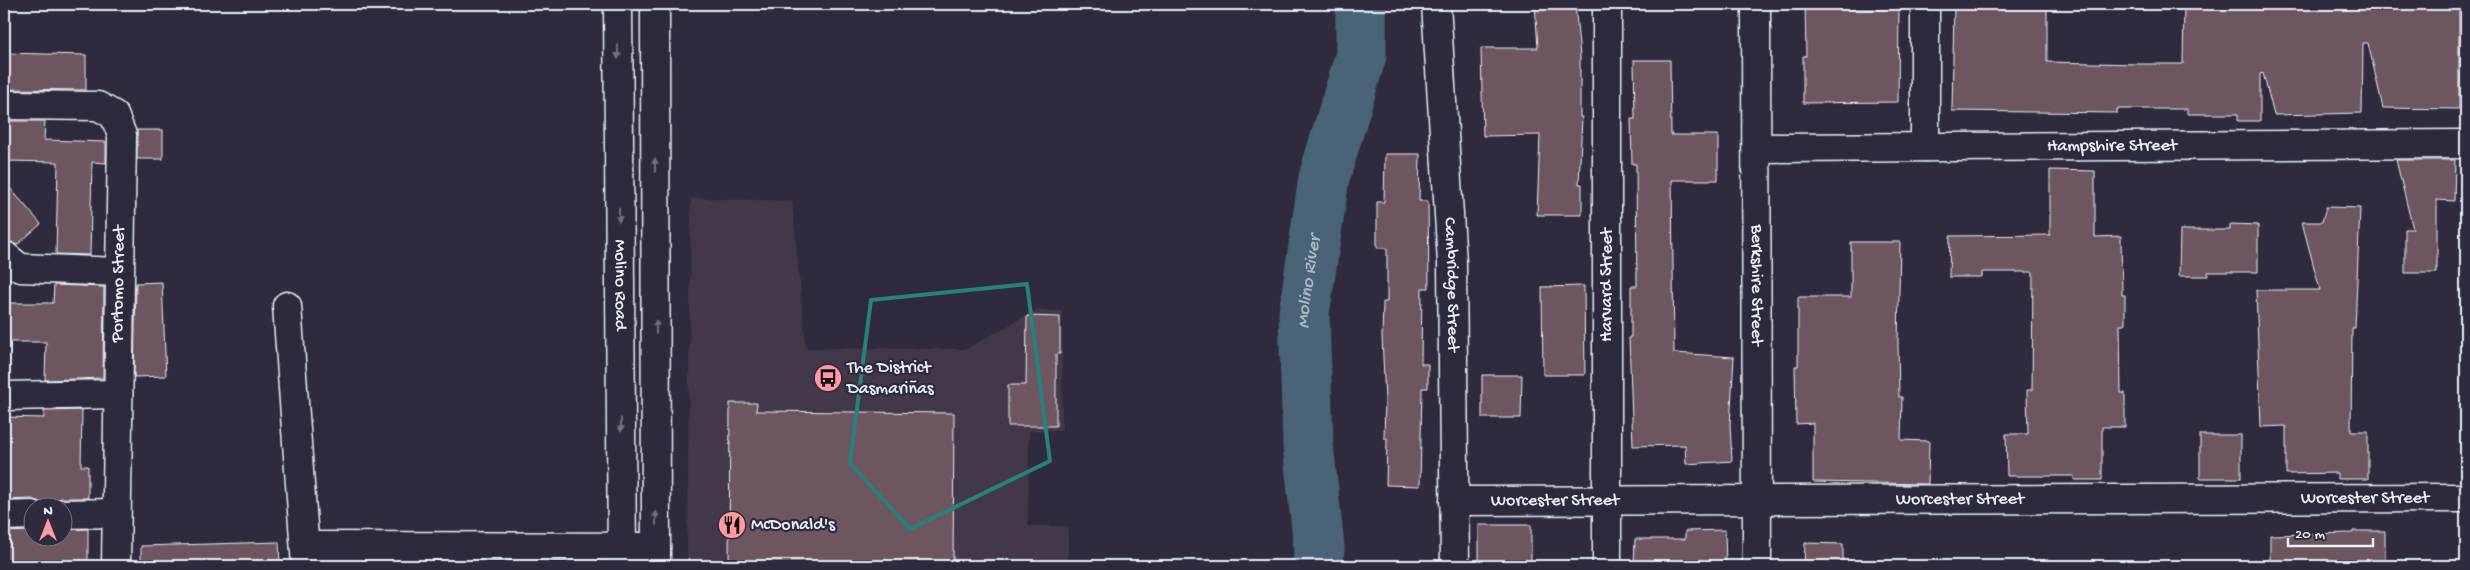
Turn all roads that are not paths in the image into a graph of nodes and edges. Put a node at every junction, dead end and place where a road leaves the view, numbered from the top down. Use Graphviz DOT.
graph roads {
  1 [pos="618,4"];
  2 [pos="655,4"];
  3 [pos="1436,4"];
  4 [pos="1607,4"];
  5 [pos="1756,4"];
  6 [pos="1925,4"];
  7 [pos="4,105"];
  8 [pos="2466,144"];
  9 [pos="1925,147"];
  10 [pos="1756,148"];
  11 [pos="4,255"];
  12 [pos="119,272"];
  13 [pos="288,306"];
  14 [pos="118,394"];
  15 [pos="4,396"];
  16 [pos="2466,498"];
  17 [pos="1757,500"];
  18 [pos="1454,501"];
  19 [pos="1607,501"];
  20 [pos="116,513"];
  21 [pos="72,514"];
  22 [pos="22,515"];
  23 [pos="4,516"];
  24 [pos="306,556"];
  25 [pos="540,556"];
  26 [pos="622,557"];
  27 [pos="656,557"];
  28 [pos="116,566"];
  29 [pos="1455,566"];
  30 [pos="1607,566"];
  31 [pos="1757,566"];
  1 -- 26 [label="street, Molino Road, one-way"];
  27 -- 2 [label="street, Molino Road, one-way"];
  3 -- 18 [label="street, Cambridge Street"];
  4 -- 19 [label="street, Harvard Street"];
  5 -- 10 [label="street, Berkshire Street"];
  6 -- 9 [label="street"];
  7 -- 12 [label="street, Portomo Street"];
  8 -- 9 [label="street, Hampshire Street"];
  9 -- 10 [label="street, Hampshire Street"];
  10 -- 17 [label="street, Berkshire Street"];
  11 -- 12 [label="street"];
  12 -- 14 [label="street, Portomo Street"];
  13 -- 24 [label="street"];
  14 -- 15 [label="street"];
  14 -- 20 [label="street, Portomo Street"];
  16 -- 17 [label="street, Worcester Street"];
  17 -- 19 [label="street, Worcester Street"];
  17 -- 31 [label="street, Berkshire Street"];
  18 -- 19 [label="street, Worcester Street"];
  18 -- 29 [label="street, Cambridge Street"];
  19 -- 30 [label="street, Harvard Street"];
  20 -- 21 [label="street"];
  20 -- 28 [label="street, Portomo Street"];
  22 -- 23 [label="street"];
  24 -- 25 [label="street"];
  25 -- 26 [label="street"];
  26 -- 27 [label="street"];
}
